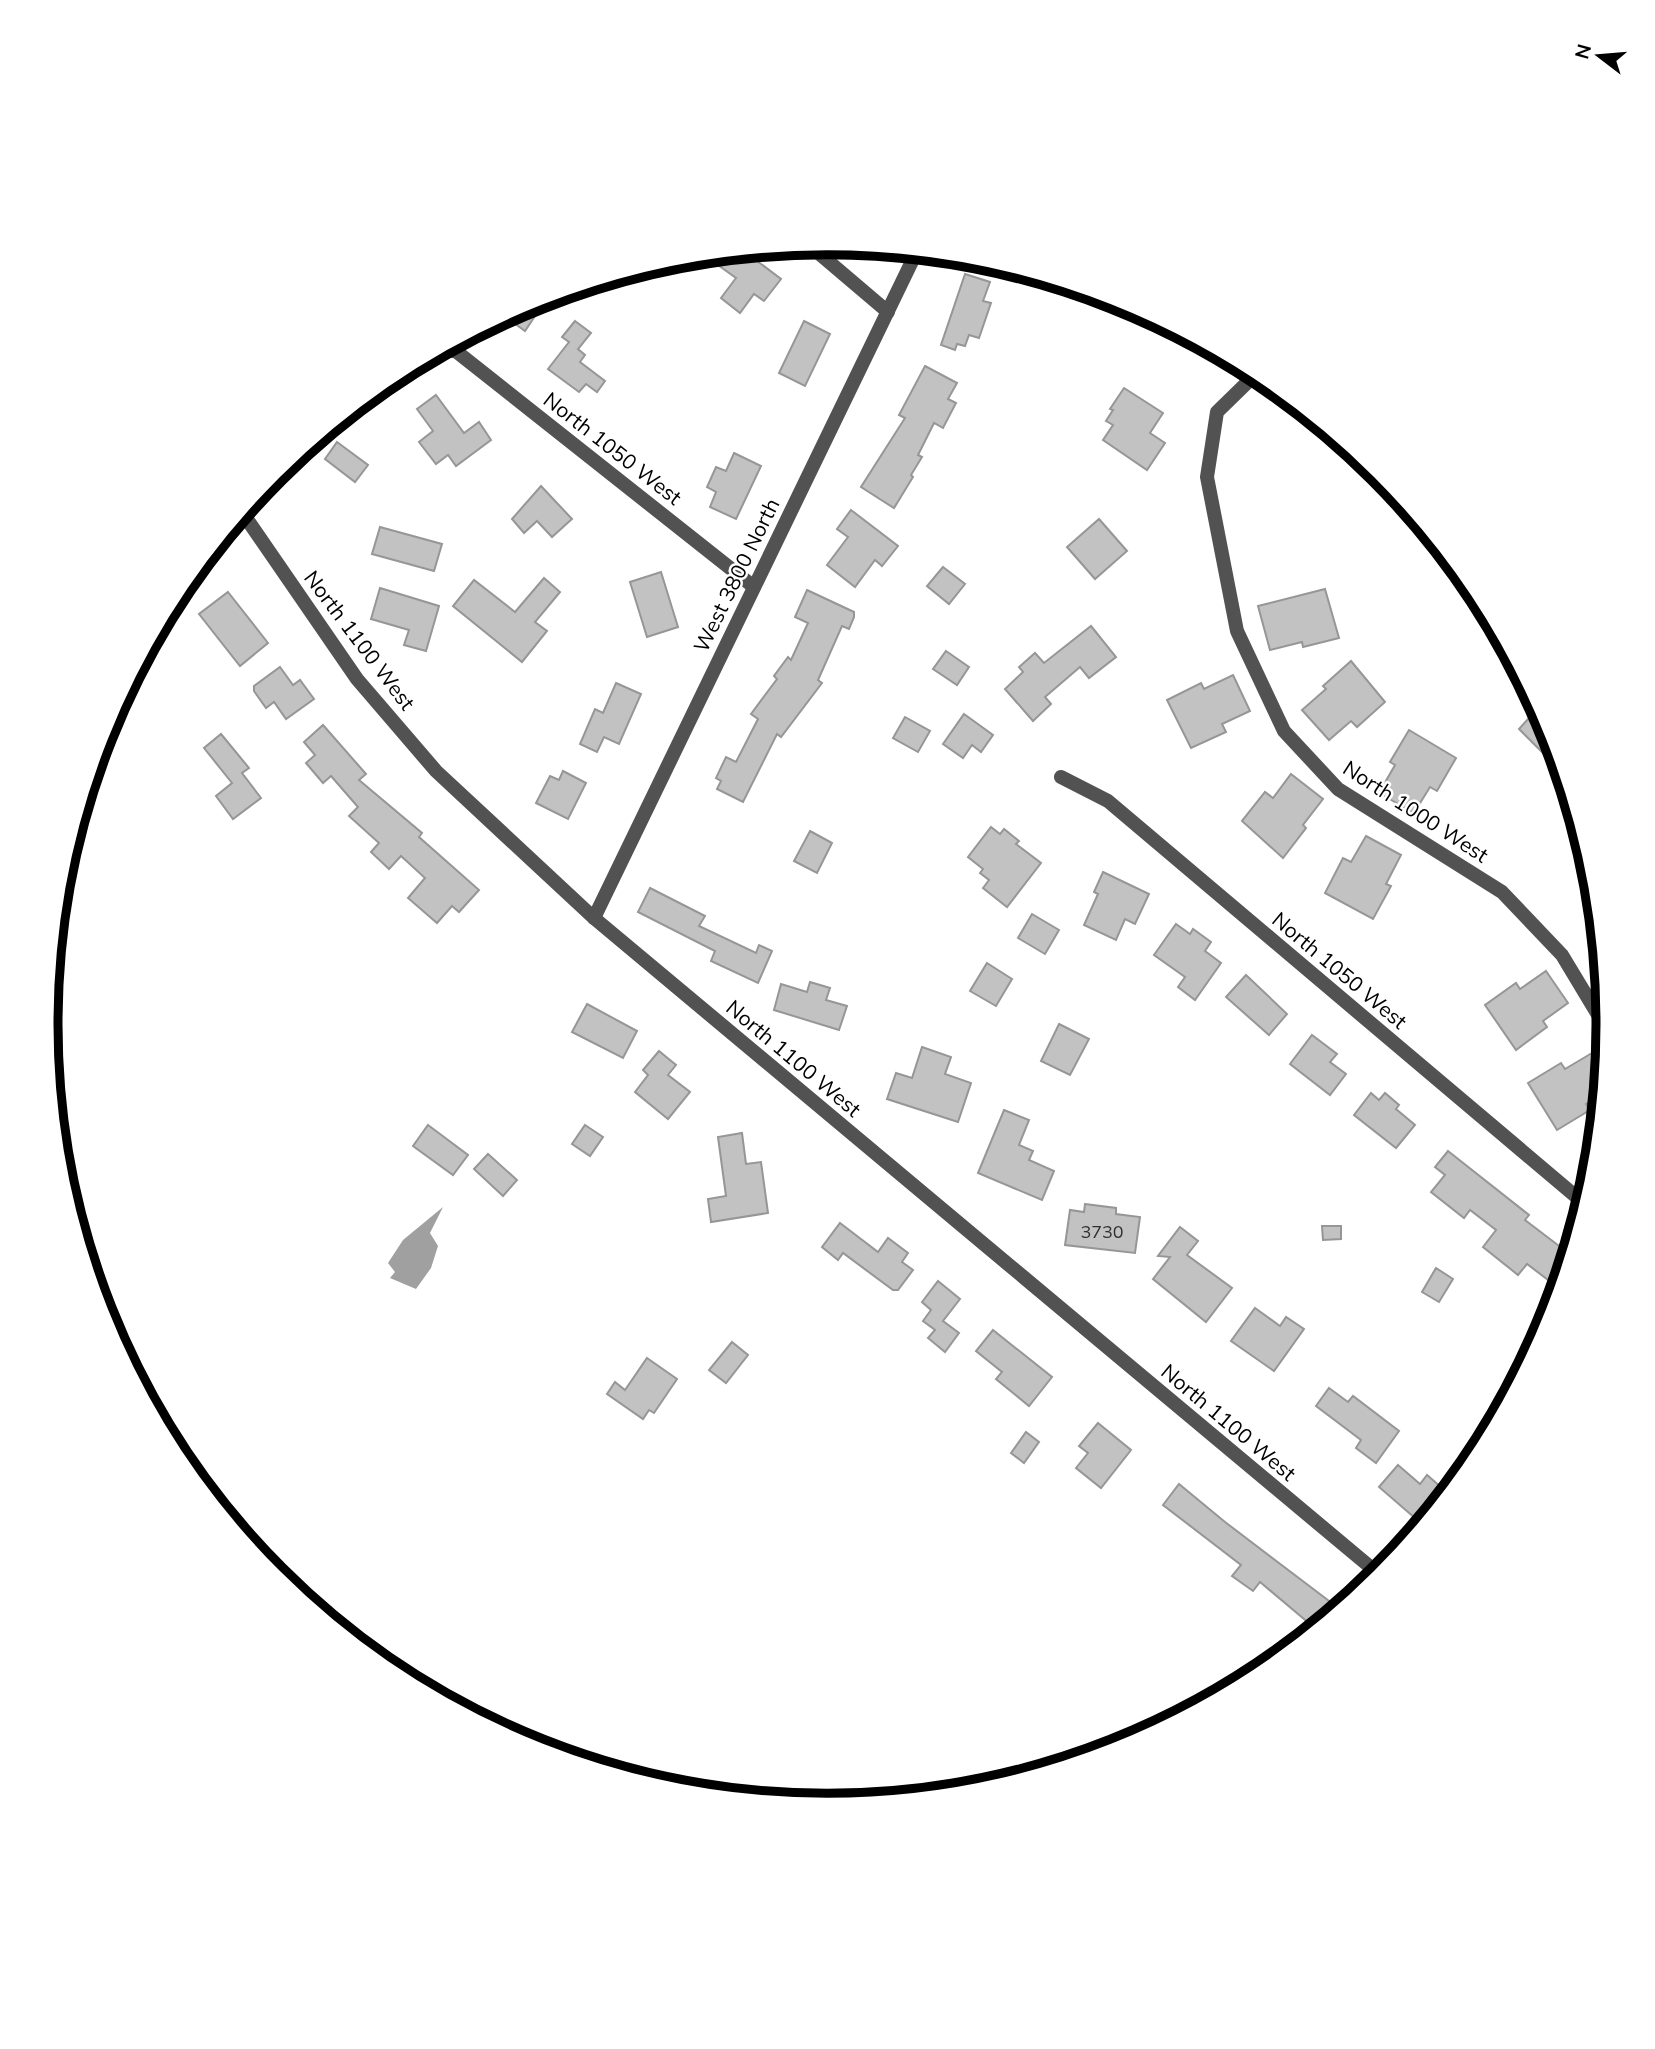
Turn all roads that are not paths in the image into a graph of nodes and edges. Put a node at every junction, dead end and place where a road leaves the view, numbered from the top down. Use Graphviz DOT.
graph roads {
  1 [pos="821,255"];
  2 [pos="913,259"];
  3 [pos="888,312"];
  4 [pos="455,351"];
  5 [pos="1249,381"];
  6 [pos="247,519"];
  7 [pos="754,587"];
  8 [pos="1061,777"];
  9 [pos="594,918"];
  10 [pos="1597,1012"];
  11 [pos="1577,1197"];
  12 [pos="1372,1569"];
  1 -- 3 [label="street"];
  2 -- 3 [label="street, West 3800 North"];
  3 -- 7 [label="street, West 3800 North"];
  4 -- 7 [label="street, North 1050 West"];
  5 -- 10 [label="street, North 1000 West"];
  6 -- 9 [label="street, North 1100 West"];
  7 -- 9 [label="street, West 3800 North"];
  8 -- 11 [label="street, North 1050 West"];
  9 -- 12 [label="street, North 1100 West"];
}
